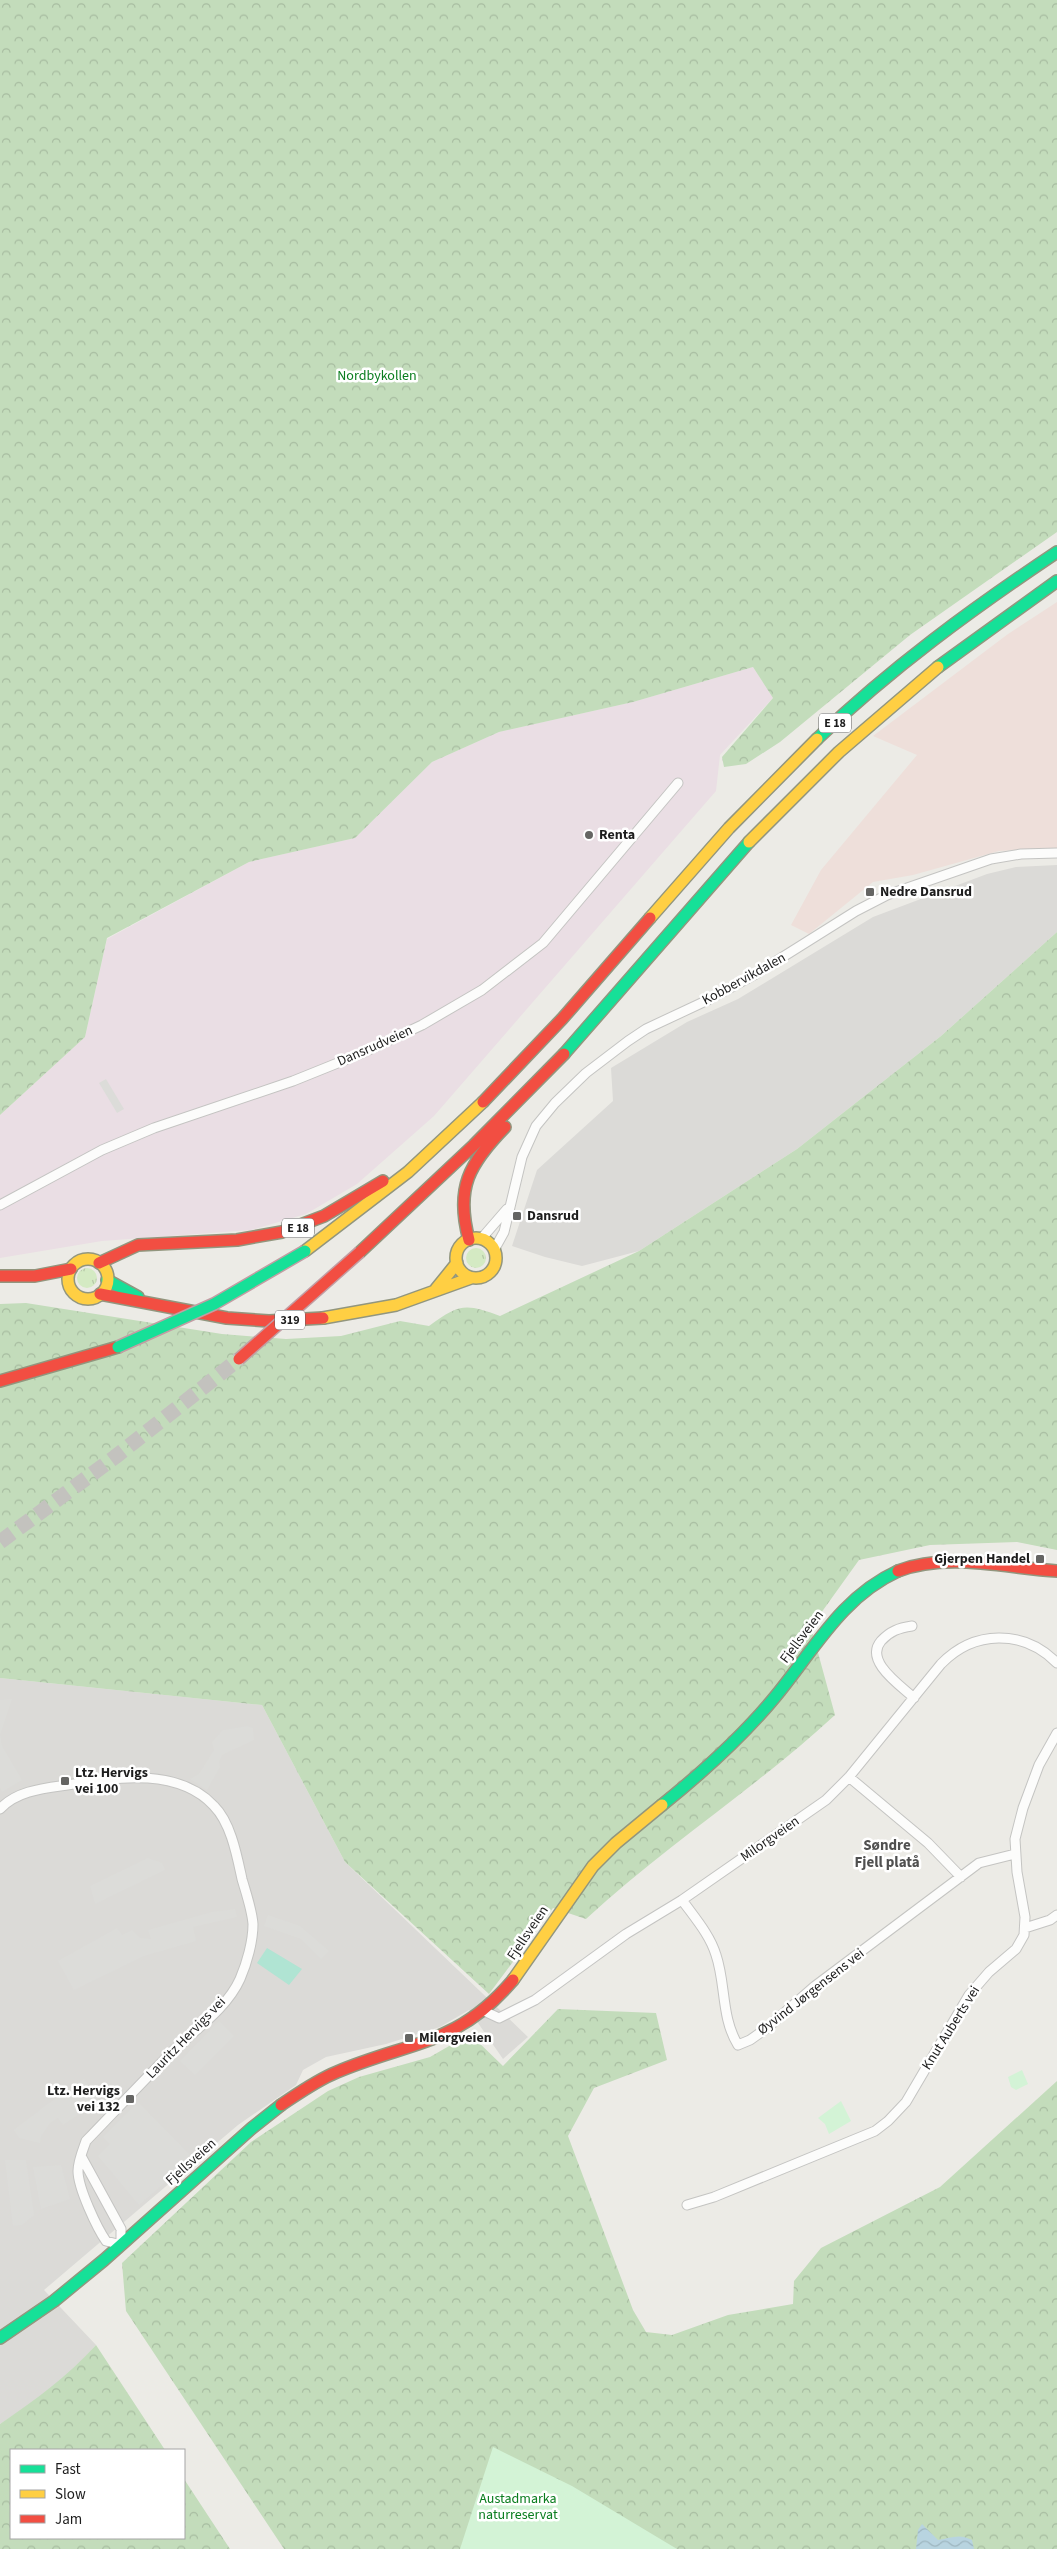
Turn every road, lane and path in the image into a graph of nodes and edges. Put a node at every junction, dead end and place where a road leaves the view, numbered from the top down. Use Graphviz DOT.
graph roads {
  1 [pos="1057,552"];
  2 [pos="1057,581"];
  3 [pos="678,783"];
  4 [pos="1057,853"];
  5 [pos="583,1034"];
  6 [pos="468,1117"];
  7 [pos="0,1205"];
  8 [pos="509,1207"];
  9 [pos="481,1239"];
  10 [pos="469,1240"];
  11 [pos="494,1250"];
  12 [pos="99,1263"];
  13 [pos="457,1263"];
  14 [pos="71,1269"];
  15 [pos="0,1276"];
  16 [pos="35,1276"];
  17 [pos="471,1278"];
  18 [pos="107,1280"];
  19 [pos="69,1285"];
  20 [pos="436,1289"];
  21 [pos="100,1294"];
  22 [pos="143,1299"];
  23 [pos="239,1359"];
  24 [pos="0,1381"];
  25 [pos="1057,1571"];
  26 [pos="912,1626"];
  27 [pos="1057,1663"];
  28 [pos="914,1698"];
  29 [pos="1057,1733"];
  30 [pos="849,1777"];
  31 [pos="0,1809"];
  32 [pos="1015,1854"];
  33 [pos="961,1878"];
  34 [pos="682,1900"];
  35 [pos="1057,1915"];
  36 [pos="1025,1928"];
  37 [pos="484,2012"];
  38 [pos="81,2156"];
  39 [pos="687,2205"];
  40 [pos="121,2245"];
  41 [pos="0,2338"];
  1 -- 6 [label="main road, E 18"];
  2 -- 5 [label="main road, E 18"];
  3 -- 7 [label="street, Dansrudveien"];
  4 -- 8 [label="street, Kobbervikdalen"];
  5 -- 10 [label="main road, E 18"];
  5 -- 23 [label="main road, E 18, bridge"];
  6 -- 12 [label="main road, E 18"];
  6 -- 24 [label="main road, E 18, bridge"];
  8 -- 9 [label="street, Kobbervikdalen"];
  8 -- 11 [label="street, Kobbervikdalen"];
  9 -- 10 [label="main road"];
  9 -- 11 [label="main road"];
  10 -- 13 [label="main road, 319"];
  11 -- 17 [label="main road, 319"];
  12 -- 14 [label="main road, 319"];
  12 -- 18 [label="main road"];
  13 -- 17 [label="main road"];
  13 -- 20 [label="main road, 319"];
  14 -- 16 [label="main road, 319"];
  14 -- 19 [label="main road"];
  15 -- 16 [label="main road, 319"];
  16 -- 19 [label="main road, 319"];
  17 -- 20 [label="main road, 319"];
  18 -- 21 [label="main road"];
  18 -- 22 [label="main road, 319"];
  19 -- 21 [label="main road, 319"];
  20 -- 22 [label="main road, 319"];
  21 -- 22 [label="main road, 319"];
  25 -- 37 [label="main road, Fjellsveien"];
  26 -- 28 [label="street"];
  27 -- 28 [label="street, Milorgveien"];
  28 -- 30 [label="street, Milorgveien"];
  29 -- 32 [label="street"];
  30 -- 33 [label="street"];
  30 -- 34 [label="street, Milorgveien"];
  31 -- 38 [label="street, Lauritz Hervigs vei"];
  32 -- 33 [label="street, Øyvind Jørgensens vei"];
  32 -- 36 [label="street"];
  33 -- 34 [label="street, Øyvind Jørgensens vei"];
  34 -- 37 [label="street, Milorgveien"];
  35 -- 36 [label="street"];
  36 -- 39 [label="street, Knut Auberts vei"];
  37 -- 40 [label="main road, Fjellsveien"];
  38 -- 40 [label="street"];
  38 -- 40 [label="street, Lauritz Hervigs vei"];
  40 -- 41 [label="main road, Fjellsveien"];
}
